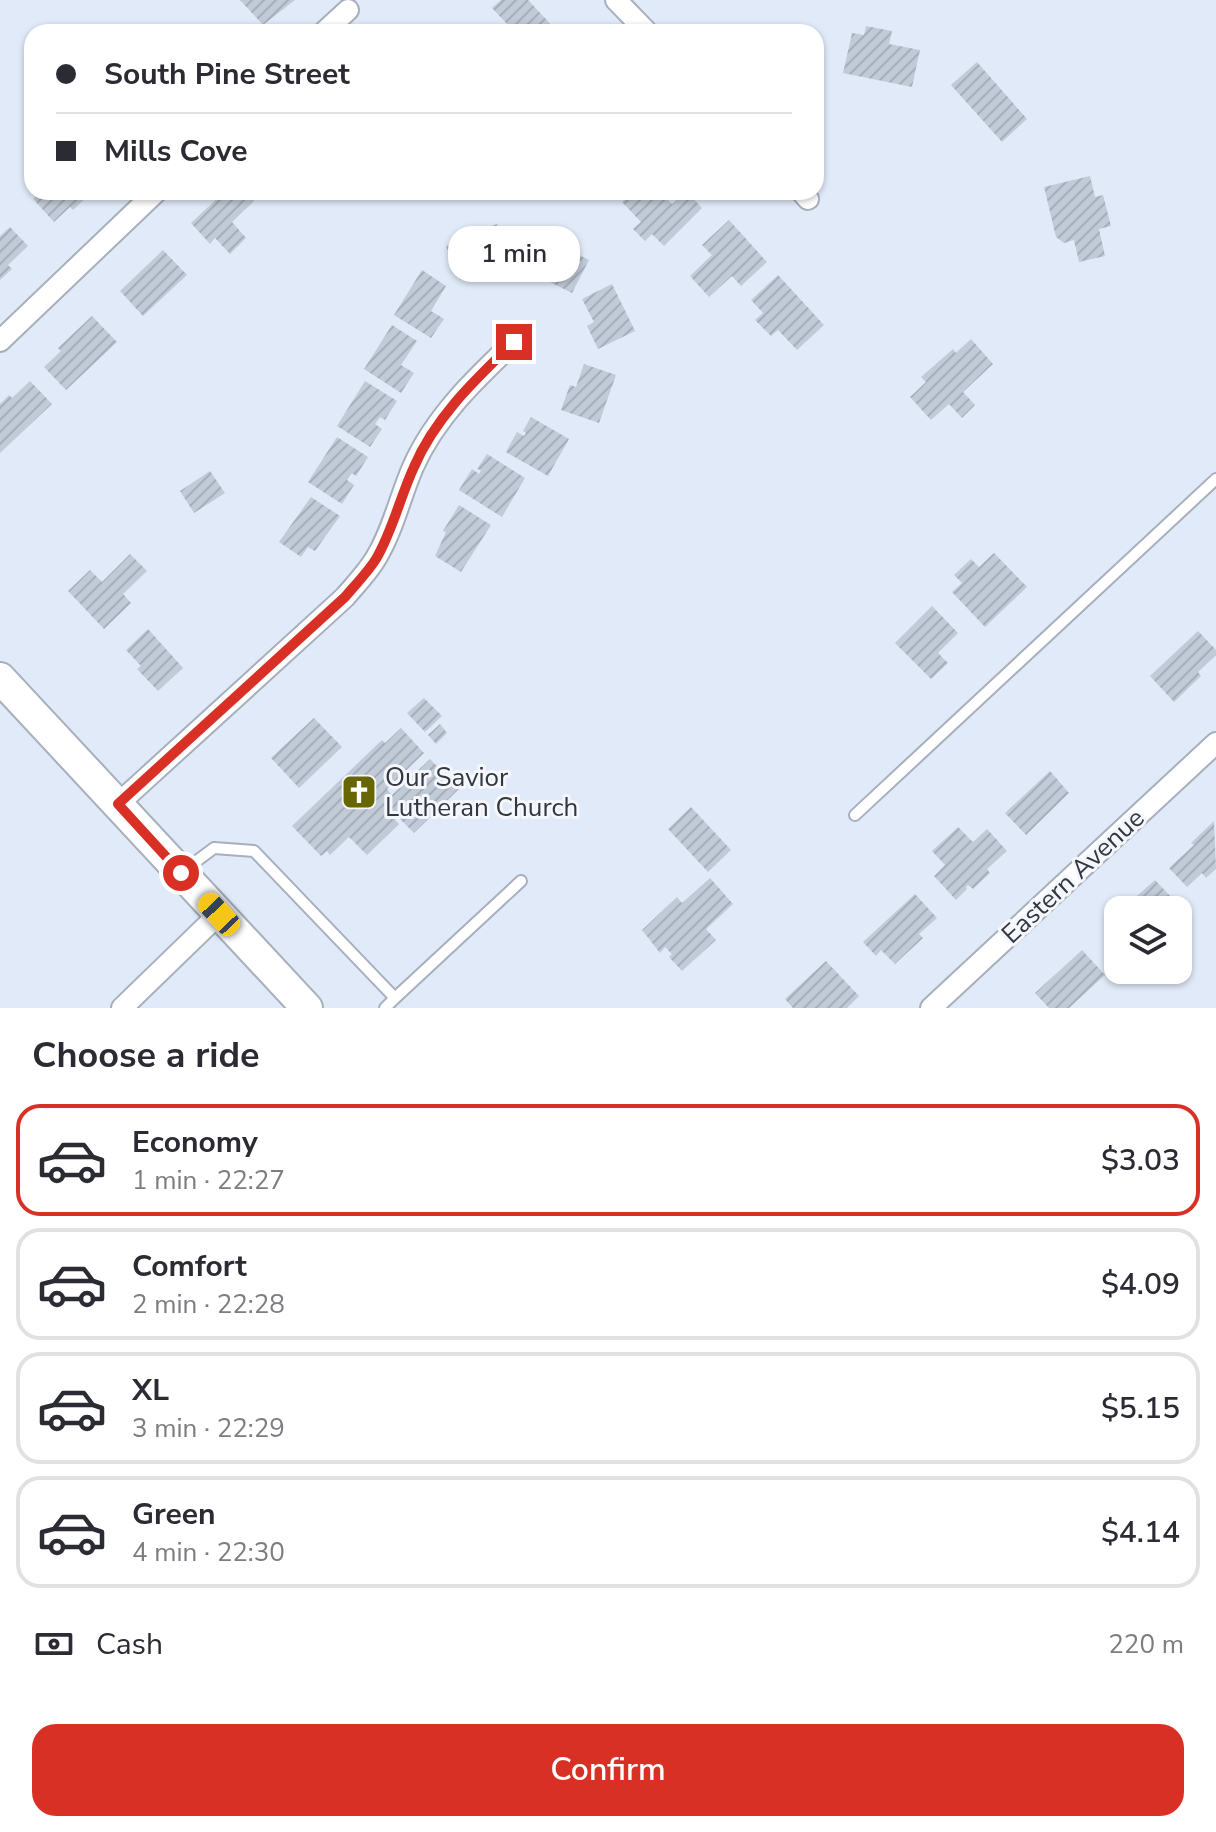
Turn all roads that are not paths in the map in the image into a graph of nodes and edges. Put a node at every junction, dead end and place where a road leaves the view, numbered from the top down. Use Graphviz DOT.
graph roads {
  1 [pos="616,0"];
  2 [pos="348,10"];
  3 [pos="333,24"];
  4 [pos="639,24"];
  5 [pos="148,200"];
  6 [pos="0,341"];
  7 [pos="514,342"];
  8 [pos="1216,479"];
  9 [pos="0,678"];
  10 [pos="1216,743"];
  11 [pos="118,804"];
  12 [pos="855,815"];
  13 [pos="181,873"];
  14 [pos="521,881"];
  15 [pos="219,914"];
  16 [pos="395,998"];
  17 [pos="122,1008"];
  18 [pos="307,1008"];
  19 [pos="385,1008"];
  20 [pos="931,1008"];
  1 -- 4 [label="street"];
  2 -- 3 [label="street"];
  5 -- 6 [label="street"];
  7 -- 11 [label="street"];
  8 -- 12 [label="lane"];
  9 -- 11 [label="main road"];
  10 -- 20 [label="street, Eastern Avenue"];
  11 -- 13 [label="main road"];
  13 -- 15 [label="main road"];
  13 -- 16 [label="lane"];
  14 -- 16 [label="lane"];
  15 -- 17 [label="street"];
  15 -- 18 [label="main road"];
  16 -- 19 [label="lane"];
}
